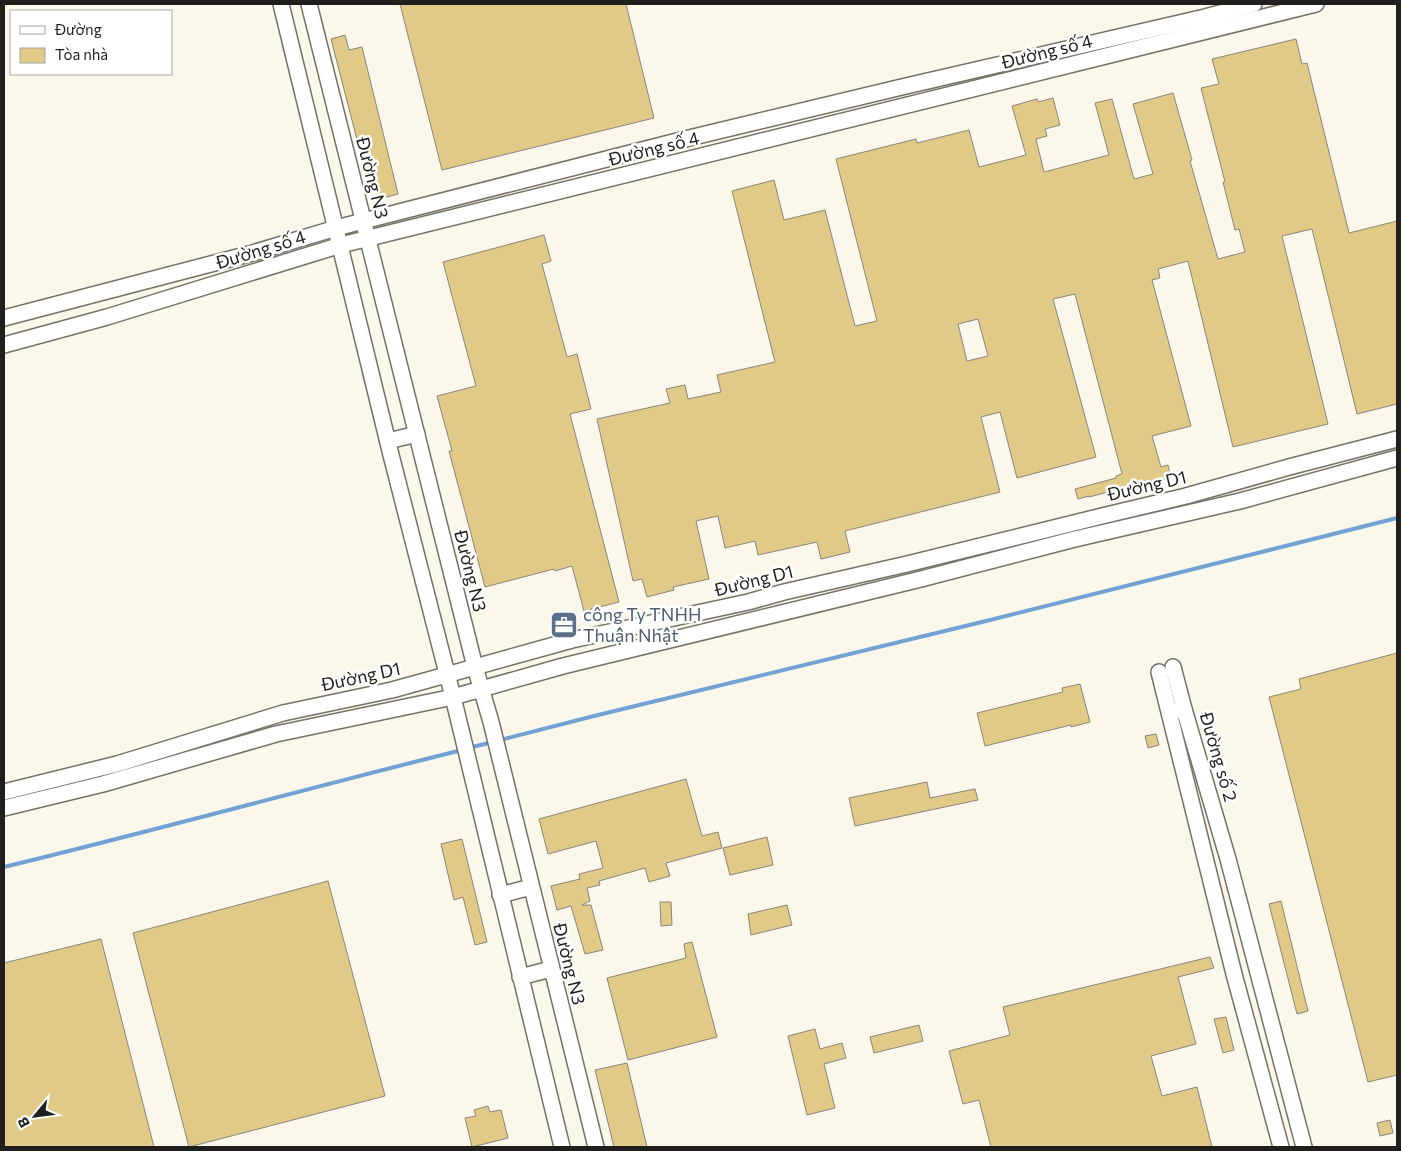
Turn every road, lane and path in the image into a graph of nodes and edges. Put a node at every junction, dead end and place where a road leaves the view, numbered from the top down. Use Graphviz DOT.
graph roads {
  1 [pos="281,4"];
  2 [pos="309,4"];
  3 [pos="1254,4"];
  4 [pos="1316,4"];
  5 [pos="320,46"];
  6 [pos="293,53"];
  7 [pos="946,77"];
  8 [pos="950,95"];
  9 [pos="799,112"];
  10 [pos="803,131"];
  11 [pos="364,222"];
  12 [pos="336,228"];
  13 [pos="368,239"];
  14 [pos="341,246"];
  15 [pos="4,318"];
  16 [pos="4,345"];
  17 [pos="417,434"];
  18 [pos="1397,439"];
  19 [pos="388,441"];
  20 [pos="1374,444"];
  21 [pos="1397,458"];
  22 [pos="1378,463"];
  23 [pos="748,602"];
  24 [pos="753,621"];
  25 [pos="475,666"];
  26 [pos="1166,669"];
  27 [pos="448,676"];
  28 [pos="482,688"];
  29 [pos="453,697"];
  30 [pos="1177,710"];
  31 [pos="4,792"];
  32 [pos="4,808"];
  33 [pos="531,887"];
  34 [pos="500,896"];
  35 [pos="551,969"];
  36 [pos="520,977"];
  37 [pos="562,1147"];
  38 [pos="596,1147"];
  39 [pos="1281,1147"];
  40 [pos="1304,1147"];
  1 -- 6 [label="street"];
  2 -- 5 [label="street, Đường N3"];
  3 -- 7 [label="street, Đường số 4"];
  4 -- 8 [label="street, Đường số 4"];
  5 -- 6 [label="street"];
  5 -- 11 [label="street, Đường N3"];
  6 -- 12 [label="street"];
  7 -- 8 [label="street"];
  7 -- 9 [label="street, Đường số 4"];
  8 -- 10 [label="street, Đường số 4"];
  9 -- 10 [label="street"];
  9 -- 11 [label="street, Đường số 4"];
  10 -- 13 [label="street, Đường số 4"];
  11 -- 12 [label="street, Đường số 4"];
  11 -- 13 [label="street, Đường N3"];
  12 -- 14 [label="street"];
  12 -- 15 [label="street, Đường số 4"];
  13 -- 14 [label="street, Đường số 4"];
  13 -- 17 [label="street, Đường N3"];
  14 -- 16 [label="street, Đường số 4"];
  14 -- 19 [label="street"];
  17 -- 19 [label="street"];
  17 -- 25 [label="street, Đường N3"];
  18 -- 20 [label="street, Đường D1"];
  19 -- 27 [label="street"];
  20 -- 22 [label="street"];
  20 -- 23 [label="street, Đường D1"];
  21 -- 22 [label="street, Đường D1"];
  22 -- 24 [label="street, Đường D1"];
  23 -- 24 [label="street"];
  23 -- 25 [label="street, Đường D1"];
  24 -- 28 [label="street, Đường D1"];
  25 -- 27 [label="street, Đường D1"];
  25 -- 28 [label="street, Đường N3"];
  26 -- 30 [label="street"];
  27 -- 29 [label="street"];
  27 -- 31 [label="street, Đường D1"];
  28 -- 29 [label="street, Đường D1"];
  28 -- 33 [label="street, Đường N3"];
  29 -- 32 [label="street, Đường D1"];
  29 -- 34 [label="street"];
  30 -- 39 [label="street, Đường số 2"];
  30 -- 40 [label="street, Đường số 2"];
  33 -- 34 [label="street"];
  33 -- 35 [label="street, Đường N3"];
  34 -- 36 [label="street"];
  35 -- 36 [label="street"];
  35 -- 38 [label="street, Đường N3"];
  36 -- 37 [label="street"];
}
